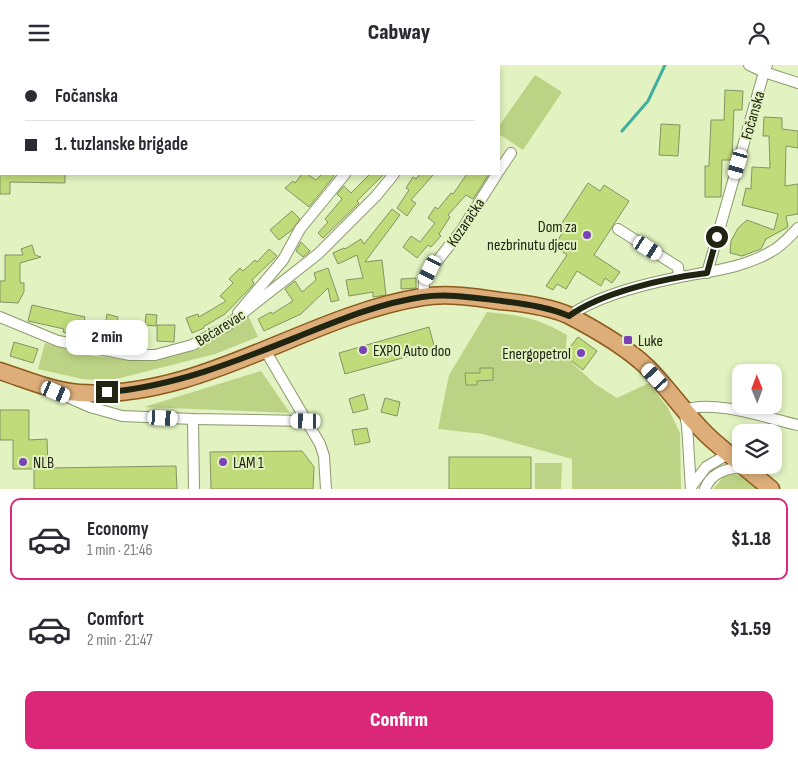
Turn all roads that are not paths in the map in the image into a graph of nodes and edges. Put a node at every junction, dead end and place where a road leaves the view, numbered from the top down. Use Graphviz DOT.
graph roads {
  1 [pos="749,65"];
  2 [pos="765,69"];
  3 [pos="798,83"];
  4 [pos="510,153"];
  5 [pos="500,170"];
  6 [pos="344,175"];
  7 [pos="393,175"];
  8 [pos="497,175"];
  9 [pos="798,228"];
  10 [pos="618,229"];
  11 [pos="707,273"];
  12 [pos="679,277"];
  13 [pos="423,297"];
  14 [pos="569,316"];
  15 [pos="0,317"];
  16 [pos="226,327"];
  17 [pos="265,350"];
  18 [pos="0,360"];
  19 [pos="0,371"];
  20 [pos="29,381"];
  21 [pos="684,410"];
  22 [pos="193,419"];
  23 [pos="306,421"];
  24 [pos="798,425"];
  25 [pos="728,454"];
  26 [pos="732,457"];
  27 [pos="732,468"];
  28 [pos="753,474"];
  29 [pos="691,488"];
  30 [pos="194,489"];
  31 [pos="326,489"];
  32 [pos="705,489"];
  33 [pos="771,489"];
  1 -- 2 [label="street, Fočanska"];
  2 -- 3 [label="street, Fočanska"];
  2 -- 11 [label="street, Fočanska"];
  4 -- 5 [label="street, Kozaračka"];
  6 -- 16 [label="street"];
  7 -- 16 [label="street, Bećarevac"];
  8 -- 13 [label="street, Kozaračka"];
  9 -- 11 [label="street"];
  10 -- 12 [label="street"];
  11 -- 12 [label="street"];
  12 -- 14 [label="street"];
  13 -- 14 [label="main road"];
  13 -- 17 [label="main road"];
  14 -- 21 [label="main road"];
  15 -- 16 [label="street, Bećarevac"];
  17 -- 20 [label="main road"];
  17 -- 23 [label="street"];
  18 -- 20 [label="main road"];
  19 -- 20 [label="main road"];
  20 -- 22 [label="street"];
  21 -- 24 [label="street"];
  21 -- 25 [label="main road"];
  21 -- 29 [label="street"];
  22 -- 23 [label="street"];
  22 -- 30 [label="street"];
  23 -- 31 [label="street"];
  25 -- 26 [label="main road"];
  25 -- 29 [label="street"];
  27 -- 32 [label="street"];
  28 -- 33 [label="main road"];
}
